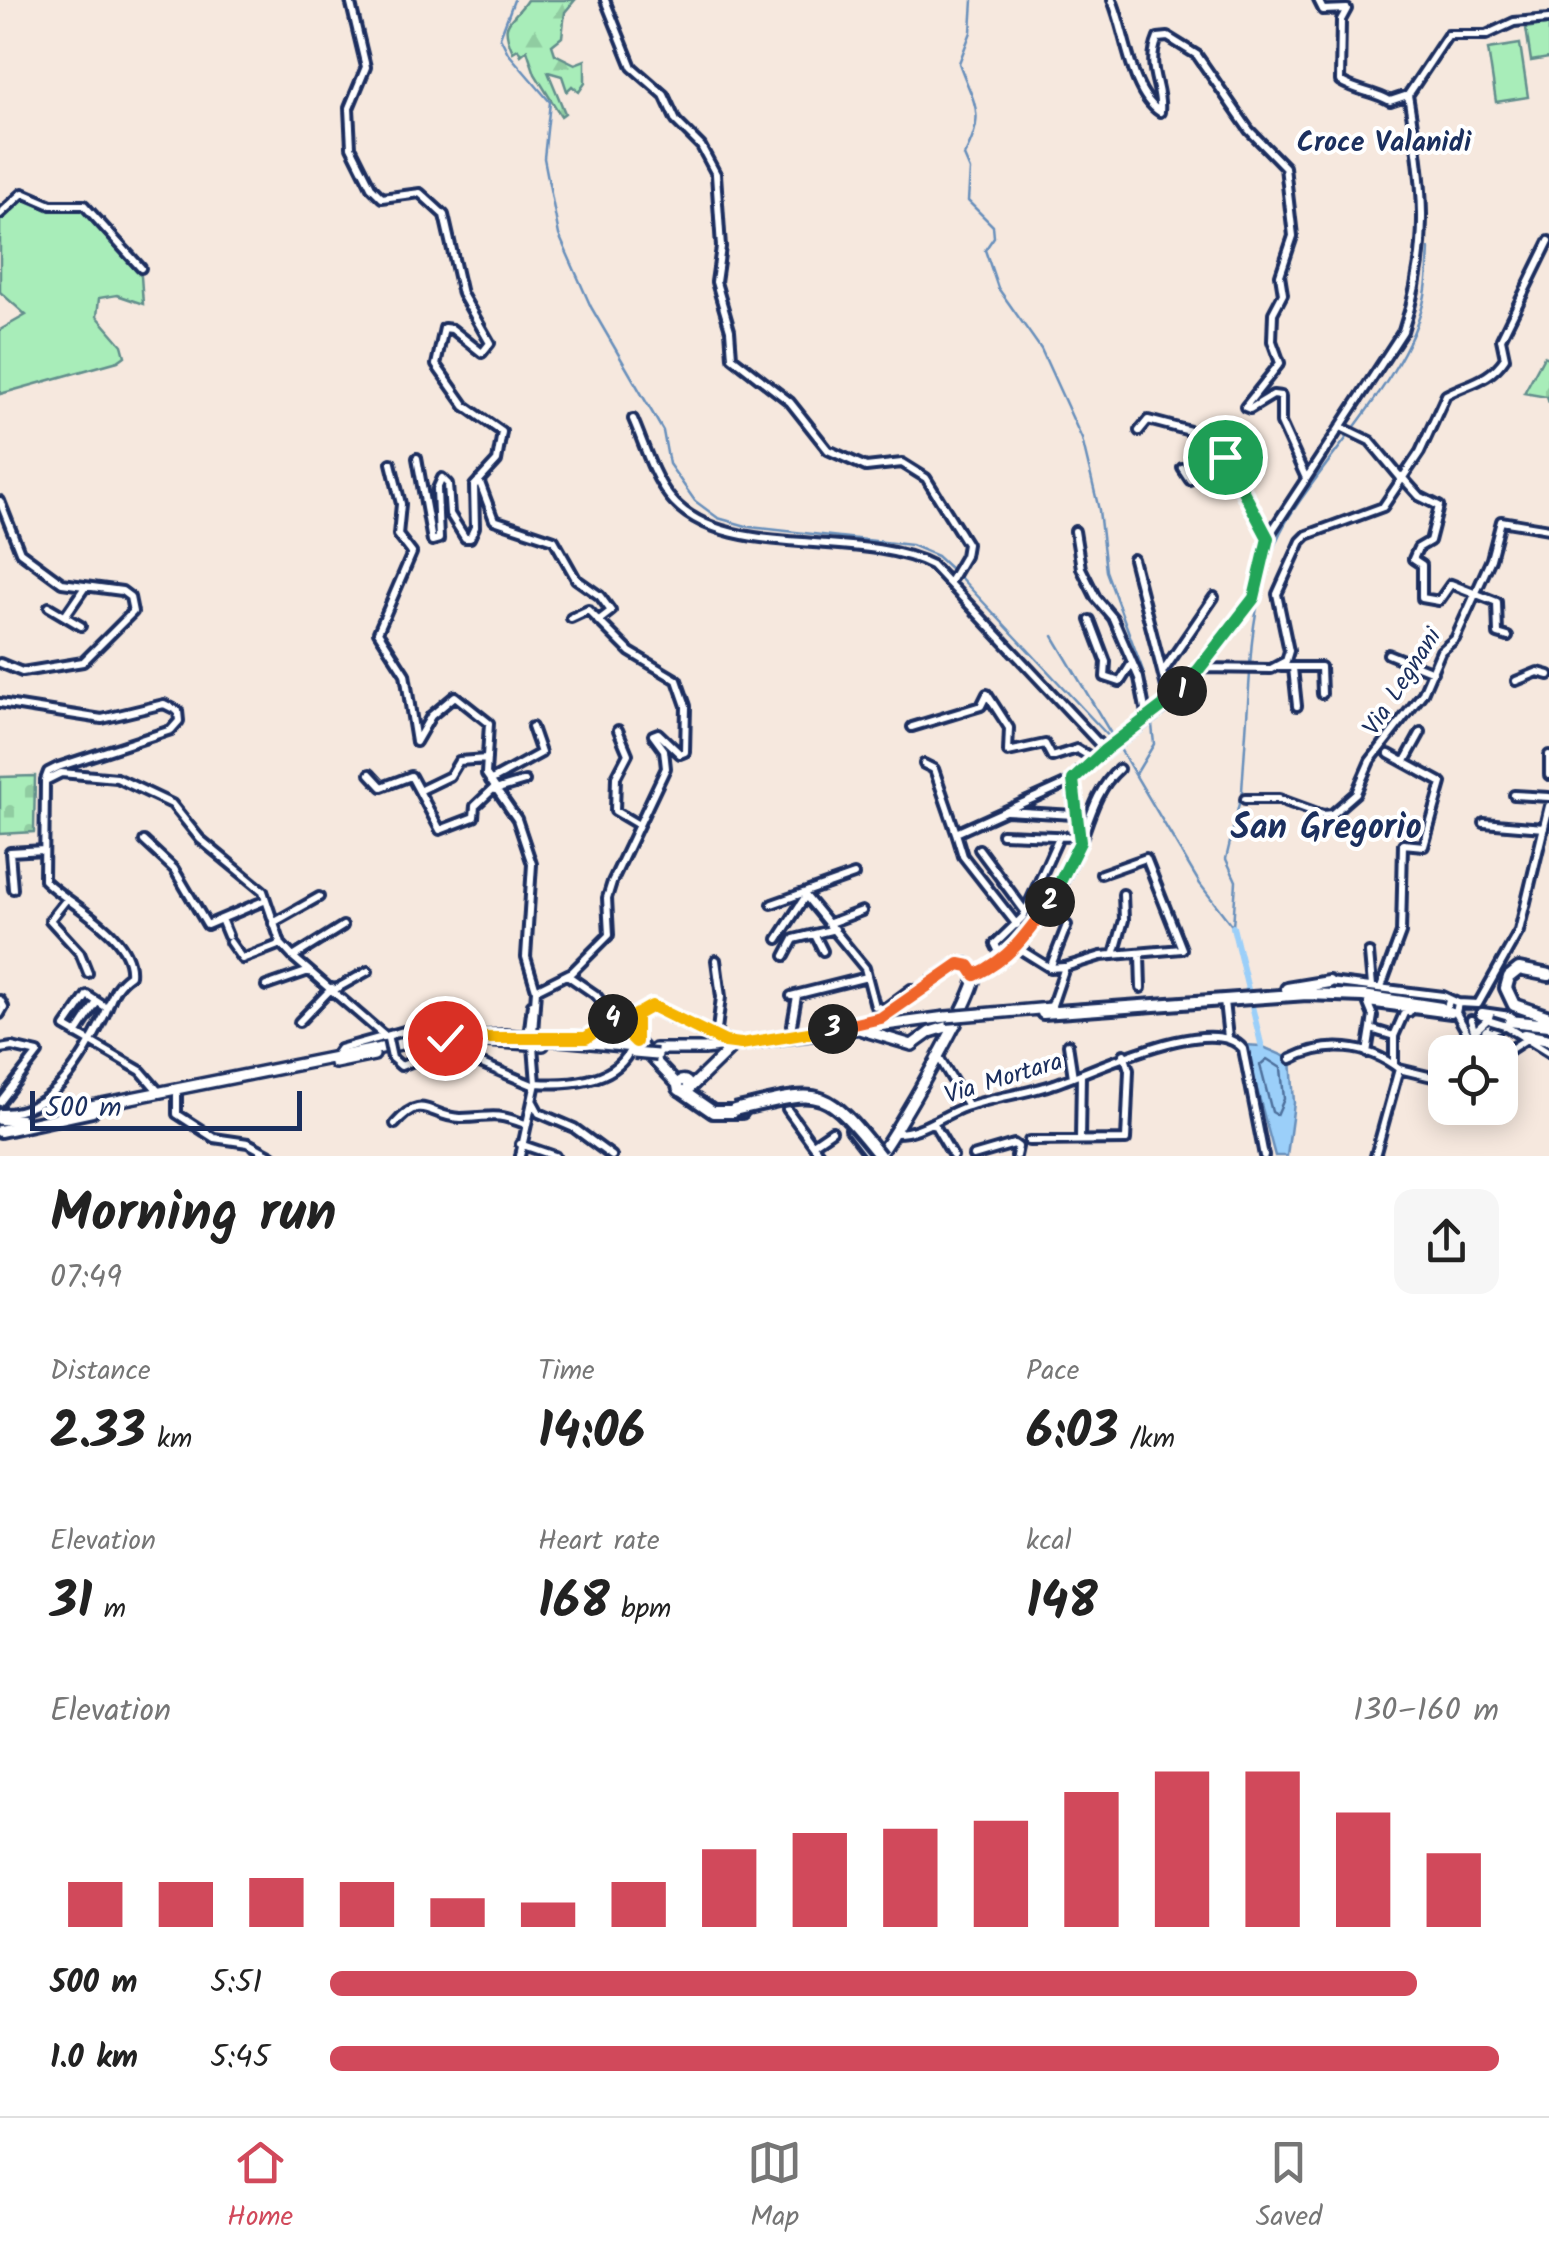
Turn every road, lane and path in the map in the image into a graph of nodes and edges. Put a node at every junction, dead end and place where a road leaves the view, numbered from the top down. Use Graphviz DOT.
graph roads {
  1 [pos="350,0"];
  2 [pos="604,0"];
  3 [pos="1112,0"];
  4 [pos="1318,0"];
  5 [pos="1549,19"];
  6 [pos="1408,95"];
  7 [pos="0,214"];
  8 [pos="1549,241"];
  9 [pos="142,268"];
  10 [pos="633,419"];
  11 [pos="1342,428"];
  12 [pos="1139,431"];
  13 [pos="1225,457"];
  14 [pos="416,458"];
  15 [pos="391,462"];
  16 [pos="1182,468"];
  17 [pos="1306,477"];
  18 [pos="1400,477"];
  19 [pos="479,480"];
  20 [pos="0,501"];
  21 [pos="1549,529"];
  22 [pos="1075,531"];
  23 [pos="1268,538"];
  24 [pos="1132,559"];
  25 [pos="951,580"];
  26 [pos="85,587"];
  27 [pos="1476,592"];
  28 [pos="1214,597"];
  29 [pos="50,607"];
  30 [pos="65,616"];
  31 [pos="571,618"];
  32 [pos="598,620"];
  33 [pos="1090,620"];
  34 [pos="81,626"];
  35 [pos="1508,637"];
  36 [pos="1388,654"];
  37 [pos="0,663"];
  38 [pos="1132,663"];
  39 [pos="1280,667"];
  40 [pos="1202,668"];
  41 [pos="1293,668"];
  42 [pos="1164,671"];
  43 [pos="1433,672"];
  44 [pos="1549,675"];
  45 [pos="1516,681"];
  46 [pos="1322,694"];
  47 [pos="0,703"];
  48 [pos="1170,703"];
  49 [pos="1297,706"];
  50 [pos="1151,716"];
  51 [pos="532,726"];
  52 [pos="912,727"];
  53 [pos="618,730"];
  54 [pos="1421,732"];
  55 [pos="1106,749"];
  56 [pos="1389,754"];
  57 [pos="1549,755"];
  58 [pos="487,758"];
  59 [pos="1094,758"];
  60 [pos="1405,762"];
  61 [pos="924,764"];
  62 [pos="1119,769"];
  63 [pos="370,774"];
  64 [pos="1549,776"];
  65 [pos="1073,780"];
  66 [pos="45,781"];
  67 [pos="524,781"];
  68 [pos="493,786"];
  69 [pos="419,792"];
  70 [pos="1514,794"];
  71 [pos="1549,797"];
  72 [pos="1245,799"];
  73 [pos="1549,806"];
  74 [pos="1006,811"];
  75 [pos="1074,815"];
  76 [pos="1484,823"];
  77 [pos="638,824"];
  78 [pos="1544,828"];
  79 [pos="956,833"];
  80 [pos="1002,834"];
  81 [pos="1058,837"];
  82 [pos="1080,839"];
  83 [pos="144,841"];
  84 [pos="979,849"];
  85 [pos="44,850"];
  86 [pos="1102,874"];
  87 [pos="854,876"];
  88 [pos="13,889"];
  89 [pos="1123,894"];
  90 [pos="804,895"];
  91 [pos="320,897"];
  92 [pos="66,900"];
  93 [pos="266,900"];
  94 [pos="772,904"];
  95 [pos="862,911"];
  96 [pos="1025,911"];
  97 [pos="221,920"];
  98 [pos="273,923"];
  99 [pos="1017,925"];
  100 [pos="343,926"];
  101 [pos="832,926"];
  102 [pos="1067,926"];
  103 [pos="815,935"];
  104 [pos="778,939"];
  105 [pos="281,944"];
  106 [pos="1018,948"];
  107 [pos="823,951"];
  108 [pos="1369,953"];
  109 [pos="1140,954"];
  110 [pos="1114,955"];
  111 [pos="785,956"];
  112 [pos="293,957"];
  113 [pos="716,960"];
  114 [pos="1003,960"];
  115 [pos="1065,967"];
  116 [pos="1050,968"];
  117 [pos="310,971"];
  118 [pos="368,971"];
  119 [pos="88,973"];
  120 [pos="567,975"];
  121 [pos="975,975"];
  122 [pos="1549,975"];
  123 [pos="867,977"];
  124 [pos="266,986"];
  125 [pos="1376,986"];
  126 [pos="1140,988"];
  127 [pos="1331,988"];
  128 [pos="333,989"];
  129 [pos="536,990"];
  130 [pos="920,991"];
  131 [pos="1282,992"];
  132 [pos="1228,999"];
  133 [pos="1,1000"];
  134 [pos="908,1000"];
  135 [pos="98,1002"];
  136 [pos="1368,1003"];
  137 [pos="1382,1005"];
  138 [pos="605,1007"];
  139 [pos="107,1008"];
  140 [pos="1047,1011"];
  141 [pos="1464,1013"];
  142 [pos="0,1014"];
  143 [pos="1420,1014"];
  144 [pos="1373,1016"];
  145 [pos="609,1020"];
  146 [pos="1549,1021"];
  147 [pos="298,1022"];
  148 [pos="1506,1025"];
  149 [pos="860,1027"];
  150 [pos="941,1027"];
  151 [pos="1371,1030"];
  152 [pos="1474,1030"];
  153 [pos="76,1034"];
  154 [pos="715,1035"];
  155 [pos="1475,1035"];
  156 [pos="1476,1035"];
  157 [pos="1486,1035"];
  158 [pos="1513,1035"];
  159 [pos="790,1036"];
  160 [pos="1394,1036"];
  161 [pos="1527,1036"];
  162 [pos="387,1037"];
  163 [pos="531,1038"];
  164 [pos="1228,1038"];
  165 [pos="545,1040"];
  166 [pos="1549,1040"];
  167 [pos="88,1042"];
  168 [pos="406,1042"];
  169 [pos="1518,1043"];
  170 [pos="741,1044"];
  171 [pos="1068,1044"];
  172 [pos="912,1045"];
  173 [pos="0,1049"];
  174 [pos="633,1049"];
  175 [pos="728,1051"];
  176 [pos="656,1052"];
  177 [pos="1549,1052"];
  178 [pos="1367,1053"];
  179 [pos="1124,1054"];
  180 [pos="938,1056"];
  181 [pos="335,1057"];
  182 [pos="1291,1058"];
  183 [pos="1397,1067"];
  184 [pos="1077,1075"];
  185 [pos="1428,1075"];
  186 [pos="536,1084"];
  187 [pos="682,1085"];
  188 [pos="159,1092"];
  189 [pos="177,1095"];
  190 [pos="533,1101"];
  191 [pos="0,1102"];
  192 [pos="968,1106"];
  193 [pos="92,1109"];
  194 [pos="787,1109"];
  195 [pos="0,1122"];
  196 [pos="933,1122"];
  197 [pos="394,1124"];
  198 [pos="524,1124"];
  199 [pos="832,1131"];
  200 [pos="894,1133"];
  201 [pos="1080,1140"];
  202 [pos="1028,1141"];
  203 [pos="520,1144"];
  204 [pos="812,1144"];
  205 [pos="272,1156"];
  206 [pos="520,1156"];
  207 [pos="555,1156"];
  208 [pos="612,1156"];
  209 [pos="822,1156"];
  210 [pos="877,1156"];
  211 [pos="952,1156"];
  212 [pos="973,1156"];
  213 [pos="1016,1156"];
  214 [pos="1264,1156"];
  215 [pos="1375,1156"];
  1 -- 19 [label="street"];
  2 -- 25 [label="street"];
  3 -- 17 [label="street"];
  4 -- 6 [label="street"];
  5 -- 6 [label="street"];
  6 -- 11 [label="street"];
  7 -- 9 [label="street"];
  8 -- 18 [label="street"];
  10 -- 25 [label="street"];
  11 -- 17 [label="street"];
  11 -- 18 [label="street"];
  12 -- 13 [label="street"];
  13 -- 16 [label="street"];
  13 -- 23 [label="street"];
  14 -- 19 [label="street"];
  15 -- 58 [label="street"];
  17 -- 23 [label="street"];
  18 -- 27 [label="street"];
  18 -- 39 [label="street"];
  19 -- 32 [label="street"];
  20 -- 26 [label="street"];
  21 -- 27 [label="street, Via Legnani"];
  22 -- 38 [label="street"];
  23 -- 40 [label="street"];
  24 -- 42 [label="street"];
  25 -- 55 [label="street"];
  26 -- 30 [label="street"];
  26 -- 37 [label="street"];
  27 -- 35 [label="street"];
  27 -- 43 [label="street, Via Legnani"];
  28 -- 42 [label="street"];
  29 -- 30 [label="street"];
  30 -- 34 [label="street"];
  31 -- 32 [label="street"];
  32 -- 77 [label="street"];
  33 -- 38 [label="street"];
  36 -- 43 [label="street"];
  38 -- 50 [label="street"];
  39 -- 40 [label="street"];
  39 -- 41 [label="street"];
  40 -- 48 [label="street"];
  41 -- 46 [label="street"];
  41 -- 49 [label="street"];
  42 -- 48 [label="street"];
  43 -- 72 [label="street, Via Legnani"];
  44 -- 45 [label="street"];
  47 -- 66 [label="street"];
  48 -- 50 [label="street"];
  50 -- 55 [label="street"];
  51 -- 68 [label="street"];
  52 -- 59 [label="street"];
  53 -- 77 [label="street"];
  54 -- 60 [label="street"];
  55 -- 59 [label="street"];
  56 -- 60 [label="street"];
  57 -- 64 [label="street"];
  58 -- 68 [label="street"];
  58 -- 69 [label="street"];
  59 -- 65 [label="street"];
  60 -- 125 [label="street"];
  61 -- 79 [label="street"];
  62 -- 82 [label="street"];
  63 -- 69 [label="street"];
  65 -- 74 [label="street"];
  65 -- 75 [label="street"];
  66 -- 85 [label="street"];
  66 -- 93 [label="street"];
  67 -- 68 [label="street"];
  68 -- 69 [label="street"];
  68 -- 129 [label="street"];
  70 -- 71 [label="street"];
  73 -- 78 [label="street"];
  74 -- 75 [label="street"];
  74 -- 79 [label="street"];
  75 -- 82 [label="street"];
  76 -- 78 [label="street"];
  77 -- 120 [label="street"];
  78 -- 141 [label="street"];
  79 -- 99 [label="street"];
  80 -- 81 [label="street"];
  81 -- 82 [label="street"];
  81 -- 96 [label="street"];
  82 -- 106 [label="street"];
  83 -- 97 [label="street"];
  84 -- 96 [label="street"];
  85 -- 88 [label="street"];
  85 -- 92 [label="street"];
  86 -- 109 [label="street"];
  87 -- 90 [label="street"];
  89 -- 110 [label="street"];
  90 -- 94 [label="street"];
  90 -- 101 [label="street"];
  90 -- 104 [label="street"];
  91 -- 98 [label="street"];
  92 -- 119 [label="street"];
  92 -- 139 [label="street"];
  93 -- 97 [label="street"];
  93 -- 98 [label="street"];
  95 -- 101 [label="street"];
  96 -- 99 [label="street"];
  97 -- 105 [label="street"];
  98 -- 105 [label="street"];
  99 -- 114 [label="street"];
  100 -- 112 [label="street"];
  101 -- 103 [label="street"];
  101 -- 123 [label="street"];
  102 -- 116 [label="street"];
  103 -- 107 [label="street"];
  103 -- 111 [label="street"];
  105 -- 112 [label="street"];
  106 -- 114 [label="street"];
  106 -- 116 [label="street"];
  108 -- 125 [label="street"];
  109 -- 110 [label="street"];
  109 -- 126 [label="street"];
  110 -- 115 [label="street"];
  112 -- 117 [label="street"];
  113 -- 154 [label="street"];
  114 -- 121 [label="street"];
  115 -- 116 [label="street"];
  115 -- 140 [label="street"];
  117 -- 124 [label="street"];
  117 -- 128 [label="street"];
  118 -- 128 [label="street"];
  120 -- 129 [label="street"];
  120 -- 138 [label="street"];
  121 -- 130 [label="main road"];
  121 -- 150 [label="main road"];
  122 -- 146 [label="highway"];
  123 -- 130 [label="street"];
  123 -- 159 [label="street"];
  125 -- 127 [label="street"];
  125 -- 141 [label="street"];
  127 -- 131 [label="highway"];
  127 -- 136 [label="highway"];
  127 -- 141 [label="highway"];
  128 -- 147 [label="street"];
  128 -- 162 [label="street"];
  129 -- 163 [label="street"];
  130 -- 134 [label="main road"];
  131 -- 132 [label="highway"];
  131 -- 141 [label="highway"];
  132 -- 140 [label="highway"];
  132 -- 164 [label="street"];
  133 -- 142 [label="street"];
  134 -- 149 [label="main road"];
  134 -- 150 [label="main road"];
  135 -- 139 [label="street"];
  135 -- 153 [label="street"];
  135 -- 153 [label="street"];
  136 -- 137 [label="street"];
  136 -- 144 [label="street"];
  137 -- 141 [label="street"];
  137 -- 144 [label="street"];
  138 -- 145 [label="main road"];
  139 -- 167 [label="street"];
  140 -- 150 [label="main road, bridge"];
  141 -- 146 [label="highway"];
  141 -- 148 [label="street, bridge"];
  141 -- 152 [label="street"];
  141 -- 152 [label="street"];
  141 -- 155 [label="street"];
  143 -- 160 [label="street"];
  144 -- 151 [label="street"];
  145 -- 165 [label="main road"];
  145 -- 174 [label="main road"];
  146 -- 157 [label="highway"];
  148 -- 158 [label="street"];
  148 -- 161 [label="street"];
  149 -- 150 [label="main road"];
  149 -- 159 [label="main road"];
  149 -- 172 [label="main road"];
  149 -- 175 [label="main road"];
  150 -- 172 [label="main road"];
  150 -- 172 [label="main road"];
  150 -- 180 [label="main road"];
  151 -- 160 [label="street"];
  151 -- 178 [label="street"];
  152 -- 156 [label="street"];
  153 -- 167 [label="street"];
  154 -- 170 [label="main road"];
  154 -- 174 [label="main road"];
  159 -- 170 [label="main road"];
  160 -- 183 [label="street"];
  161 -- 166 [label="highway"];
  161 -- 169 [label="street"];
  161 -- 177 [label="street"];
  162 -- 168 [label="street"];
  162 -- 181 [label="street"];
  162 -- 186 [label="street, bridge"];
  163 -- 165 [label="main road"];
  163 -- 168 [label="main road"];
  163 -- 186 [label="street"];
  164 -- 179 [label="street, Via Mortara"];
  164 -- 214 [label="street"];
  165 -- 174 [label="main road"];
  167 -- 188 [label="street"];
  167 -- 195 [label="street"];
  168 -- 181 [label="main road"];
  170 -- 176 [label="main road"];
  171 -- 184 [label="street"];
  173 -- 191 [label="street"];
  174 -- 176 [label="main road, bridge"];
  174 -- 186 [label="street"];
  174 -- 187 [label="main road"];
  174 -- 189 [label="main road"];
  175 -- 176 [label="main road"];
  175 -- 187 [label="main road"];
  178 -- 182 [label="street"];
  178 -- 183 [label="street"];
  179 -- 184 [label="street, Via Mortara"];
  179 -- 201 [label="street"];
  180 -- 192 [label="street"];
  180 -- 200 [label="main road"];
  181 -- 188 [label="main road"];
  183 -- 185 [label="street"];
  183 -- 215 [label="street"];
  184 -- 192 [label="street, Via Mortara"];
  184 -- 201 [label="street"];
  186 -- 190 [label="street"];
  187 -- 210 [label="highway, bridge"];
  188 -- 193 [label="main road"];
  189 -- 193 [label="main road"];
  189 -- 205 [label="street"];
  190 -- 198 [label="street"];
  190 -- 208 [label="street"];
  192 -- 196 [label="street, Via Mortara"];
  193 -- 195 [label="highway"];
  193 -- 195 [label="highway"];
  194 -- 204 [label="street"];
  196 -- 200 [label="street, Via Mortara"];
  196 -- 211 [label="street"];
  197 -- 198 [label="street"];
  198 -- 203 [label="street"];
  199 -- 204 [label="street"];
  200 -- 210 [label="main road"];
  201 -- 202 [label="street"];
  203 -- 206 [label="street"];
  203 -- 207 [label="street"];
  204 -- 209 [label="street"];
  212 -- 213 [label="street"];
}
